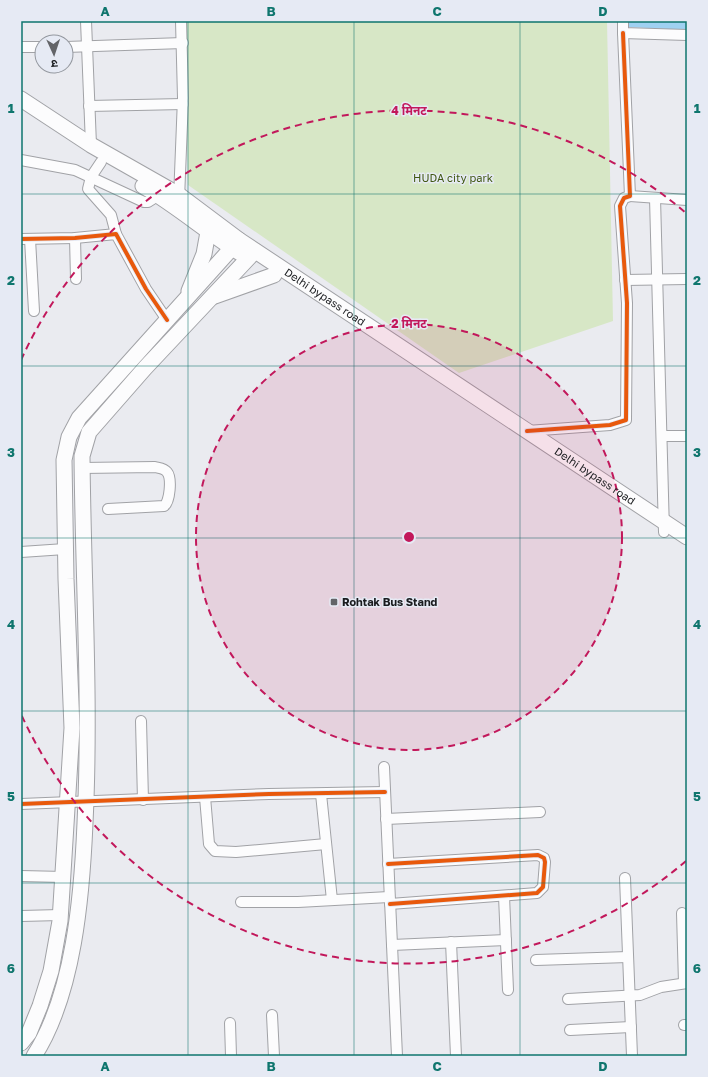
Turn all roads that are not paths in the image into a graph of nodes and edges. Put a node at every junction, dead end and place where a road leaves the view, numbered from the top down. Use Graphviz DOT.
graph roads {
  1 [pos="86,21"];
  2 [pos="181,21"];
  3 [pos="623,21"];
  4 [pos="623,33"];
  5 [pos="687,35"];
  6 [pos="182,43"];
  7 [pos="21,47"];
  8 [pos="34,47"];
  9 [pos="74,47"];
  10 [pos="87,47"];
  11 [pos="21,99"];
  12 [pos="183,104"];
  13 [pos="89,106"];
  14 [pos="21,111"];
  15 [pos="91,145"];
  16 [pos="21,160"];
  17 [pos="101,162"];
  18 [pos="91,177"];
  19 [pos="159,195"];
  20 [pos="630,196"];
  21 [pos="655,198"];
  22 [pos="687,200"];
  23 [pos="179,202"];
  24 [pos="208,232"];
  25 [pos="116,234"];
  26 [pos="75,238"];
  27 [pos="26,239"];
  28 [pos="236,244"];
  29 [pos="252,254"];
  30 [pos="274,274"];
  31 [pos="76,278"];
  32 [pos="687,279"];
  33 [pos="625,280"];
  34 [pos="658,280"];
  35 [pos="211,298"];
  36 [pos="186,299"];
  37 [pos="34,311"];
  38 [pos="167,320"];
  39 [pos="528,431"];
  40 [pos="662,436"];
  41 [pos="687,436"];
  42 [pos="82,468"];
  43 [pos="108,509"];
  44 [pos="664,527"];
  45 [pos="687,537"];
  46 [pos="687,548"];
  47 [pos="65,549"];
  48 [pos="21,552"];
  49 [pos="141,721"];
  50 [pos="384,767"];
  51 [pos="385,792"];
  52 [pos="321,794"];
  53 [pos="205,797"];
  54 [pos="143,800"];
  55 [pos="86,801"];
  56 [pos="68,803"];
  57 [pos="21,804"];
  58 [pos="540,812"];
  59 [pos="386,819"];
  60 [pos="326,844"];
  61 [pos="388,864"];
  62 [pos="21,876"];
  63 [pos="64,877"];
  64 [pos="625,878"];
  65 [pos="504,896"];
  66 [pos="332,900"];
  67 [pos="390,901"];
  68 [pos="241,902"];
  69 [pos="682,913"];
  70 [pos="60,915"];
  71 [pos="21,916"];
  72 [pos="685,934"];
  73 [pos="506,940"];
  74 [pos="451,942"];
  75 [pos="392,945"];
  76 [pos="628,957"];
  77 [pos="536,960"];
  78 [pos="685,983"];
  79 [pos="508,990"];
  80 [pos="629,997"];
  81 [pos="568,1000"];
  82 [pos="272,1015"];
  83 [pos="230,1023"];
  84 [pos="631,1027"];
  85 [pos="570,1030"];
  86 [pos="21,1044"];
  87 [pos="34,1056"];
  88 [pos="231,1056"];
  89 [pos="274,1056"];
  90 [pos="397,1056"];
  91 [pos="456,1056"];
  92 [pos="632,1056"];
  1 -- 10 [label="street"];
  2 -- 6 [label="street"];
  3 -- 4 [label="street"];
  4 -- 5 [label="street"];
  4 -- 20 [label="street"];
  6 -- 10 [label="street"];
  6 -- 12 [label="street"];
  7 -- 8 [label="street"];
  9 -- 10 [label="street"];
  10 -- 13 [label="street"];
  11 -- 15 [label="main road, Delhi bypass road"];
  12 -- 13 [label="street"];
  12 -- 23 [label="street"];
  13 -- 15 [label="street"];
  14 -- 17 [label="main road, Delhi bypass road"];
  15 -- 23 [label="main road, Delhi bypass road"];
  16 -- 18 [label="street"];
  17 -- 18 [label="street"];
  17 -- 19 [label="main road, Delhi bypass road"];
  18 -- 19 [label="street"];
  18 -- 25 [label="street"];
  19 -- 23 [label="main road, Delhi bypass road"];
  20 -- 21 [label="street"];
  20 -- 33 [label="street"];
  21 -- 22 [label="street"];
  21 -- 34 [label="street"];
  23 -- 24 [label="main road, Delhi bypass road"];
  23 -- 28 [label="main road, Delhi bypass road"];
  24 -- 28 [label="main road, Delhi bypass road"];
  24 -- 36 [label="main road"];
  25 -- 26 [label="street"];
  25 -- 38 [label="street"];
  26 -- 27 [label="street"];
  26 -- 31 [label="street"];
  27 -- 37 [label="street"];
  28 -- 29 [label="main road, Delhi bypass road"];
  28 -- 36 [label="main road"];
  29 -- 30 [label="main road, Delhi bypass road"];
  29 -- 35 [label="main road"];
  29 -- 39 [label="main road, Delhi bypass road"];
  30 -- 35 [label="main road"];
  30 -- 44 [label="main road, Delhi bypass road"];
  32 -- 34 [label="street"];
  33 -- 34 [label="street"];
  33 -- 39 [label="street"];
  34 -- 40 [label="street"];
  35 -- 42 [label="main road"];
  36 -- 38 [label="main road"];
  38 -- 47 [label="main road"];
  39 -- 44 [label="main road, Delhi bypass road"];
  40 -- 41 [label="street"];
  40 -- 44 [label="street"];
  42 -- 43 [label="street"];
  42 -- 55 [label="main road"];
  44 -- 45 [label="main road, Delhi bypass road"];
  44 -- 46 [label="main road, Delhi bypass road"];
  47 -- 48 [label="street"];
  47 -- 56 [label="main road"];
  49 -- 54 [label="street"];
  50 -- 51 [label="street"];
  51 -- 52 [label="street"];
  51 -- 59 [label="street"];
  52 -- 53 [label="street"];
  52 -- 60 [label="street"];
  53 -- 54 [label="street"];
  53 -- 60 [label="street"];
  54 -- 55 [label="street"];
  55 -- 56 [label="street"];
  55 -- 87 [label="main road"];
  56 -- 57 [label="street"];
  56 -- 63 [label="main road"];
  58 -- 59 [label="street"];
  59 -- 61 [label="street"];
  60 -- 66 [label="street"];
  61 -- 65 [label="street"];
  61 -- 67 [label="street"];
  62 -- 63 [label="street"];
  63 -- 70 [label="main road"];
  64 -- 76 [label="street"];
  65 -- 67 [label="street"];
  65 -- 73 [label="street"];
  66 -- 67 [label="street"];
  66 -- 68 [label="street"];
  67 -- 75 [label="street"];
  69 -- 72 [label="street"];
  70 -- 71 [label="street"];
  70 -- 86 [label="main road"];
  72 -- 78 [label="street"];
  73 -- 74 [label="street"];
  73 -- 79 [label="street"];
  74 -- 75 [label="street"];
  74 -- 91 [label="street"];
  75 -- 90 [label="street"];
  76 -- 77 [label="street"];
  76 -- 80 [label="street"];
  78 -- 80 [label="street"];
  80 -- 81 [label="street"];
  80 -- 84 [label="street"];
  82 -- 89 [label="street"];
  83 -- 88 [label="street"];
  84 -- 85 [label="street"];
  84 -- 92 [label="street"];
}
